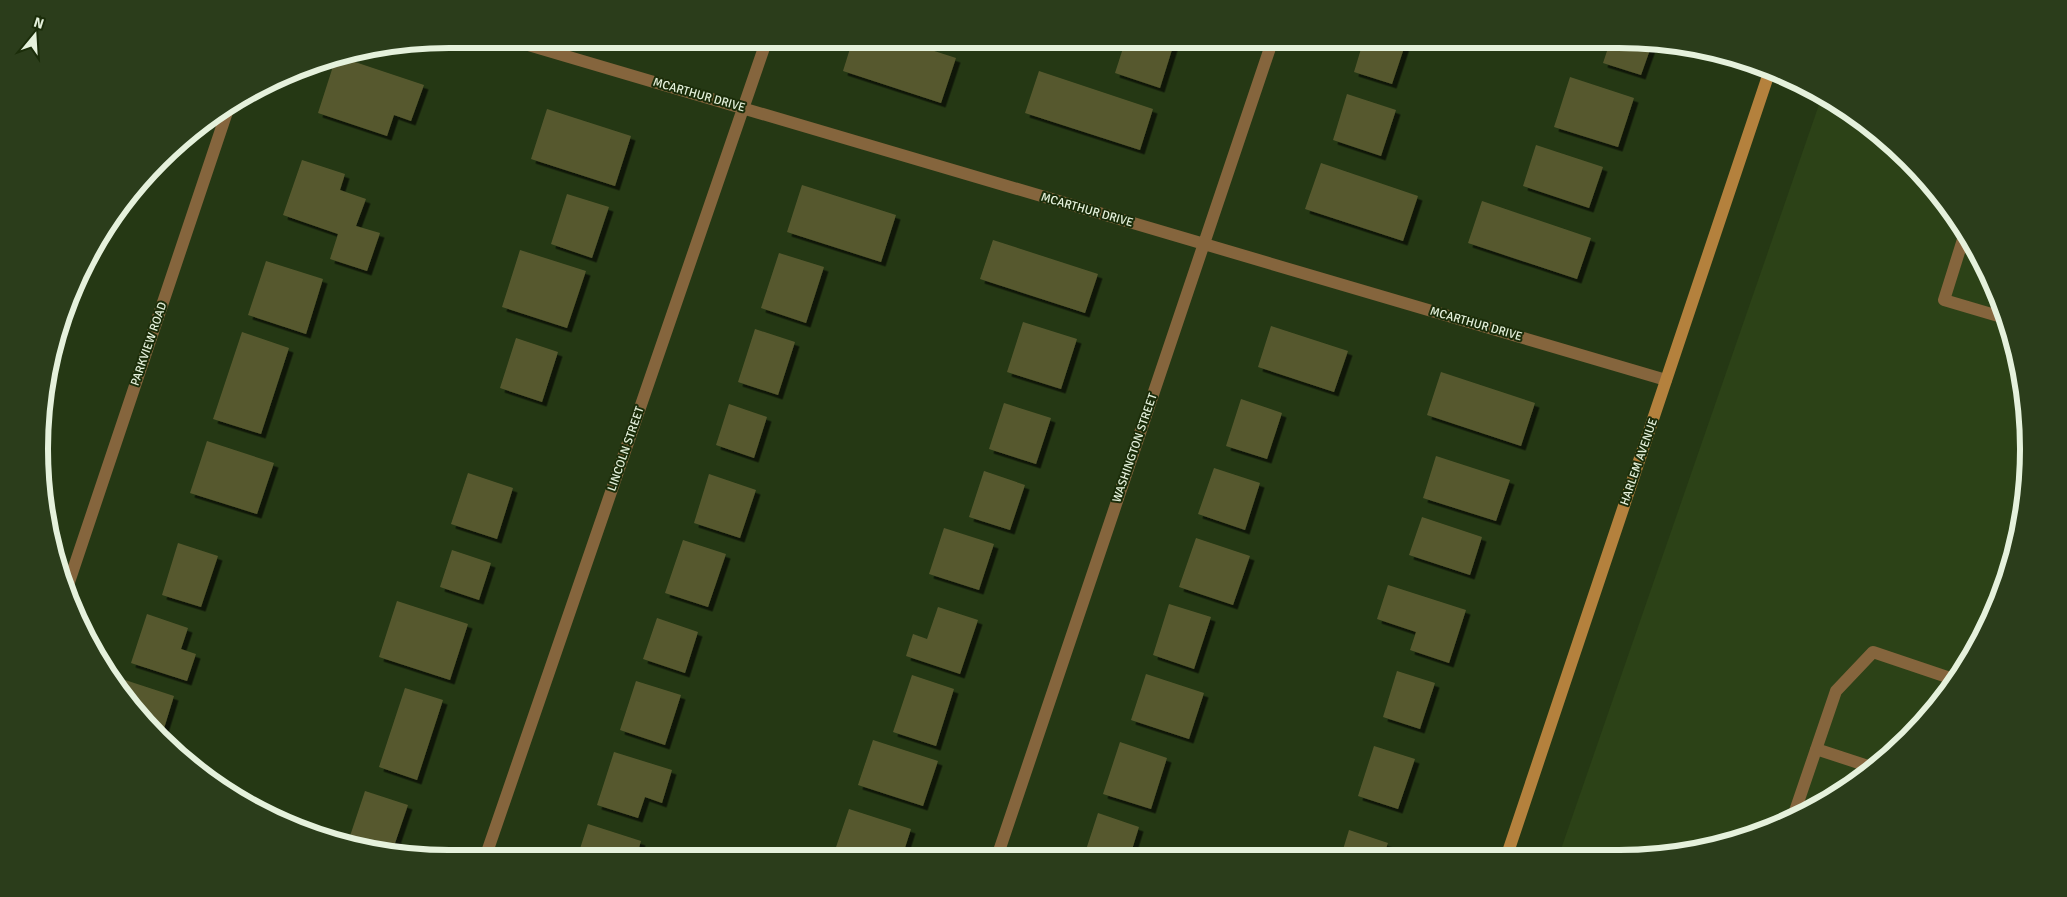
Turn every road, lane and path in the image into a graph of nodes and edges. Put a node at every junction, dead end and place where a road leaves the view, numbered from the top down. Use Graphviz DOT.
graph roads {
  1 [pos="539,48"];
  2 [pos="764,48"];
  3 [pos="1270,48"];
  4 [pos="1768,76"];
  5 [pos="744,108"];
  6 [pos="226,115"];
  7 [pos="1962,242"];
  8 [pos="1204,244"];
  9 [pos="1996,315"];
  10 [pos="1666,380"];
  11 [pos="70,579"];
  12 [pos="1948,677"];
  13 [pos="1816,749"];
  14 [pos="1865,765"];
  15 [pos="1796,808"];
  16 [pos="488,850"];
  17 [pos="999,850"];
  18 [pos="1509,850"];
  1 -- 5 [label="street, MCARTHUR DRIVE"];
  2 -- 5 [label="street, LINCOLN STREET"];
  3 -- 8 [label="street, WASHINGTON STREET"];
  4 -- 10 [label="main road, HARLEM AVENUE"];
  5 -- 8 [label="street, MCARTHUR DRIVE"];
  5 -- 16 [label="street, LINCOLN STREET"];
  6 -- 11 [label="street, PARKVIEW ROAD"];
  7 -- 9 [label="street"];
  8 -- 10 [label="street, MCARTHUR DRIVE"];
  8 -- 17 [label="street, WASHINGTON STREET"];
  10 -- 18 [label="main road, HARLEM AVENUE"];
  12 -- 13 [label="street"];
  13 -- 14 [label="street"];
  13 -- 15 [label="street"];
}
